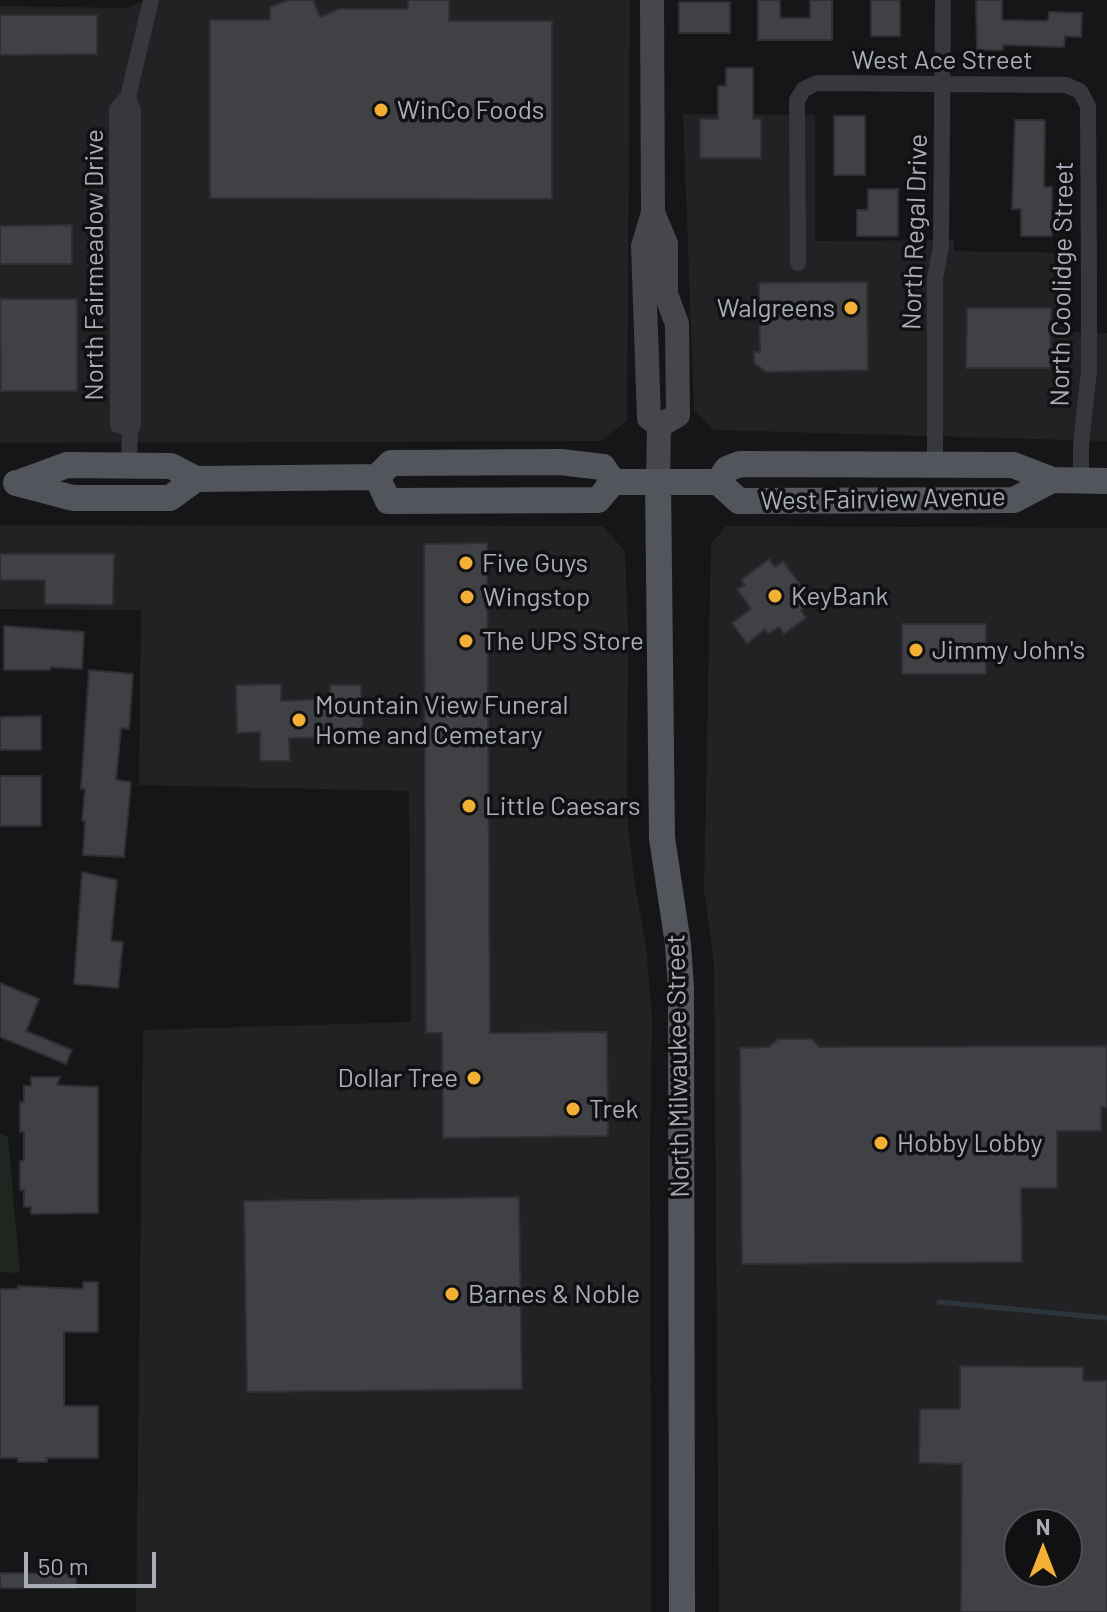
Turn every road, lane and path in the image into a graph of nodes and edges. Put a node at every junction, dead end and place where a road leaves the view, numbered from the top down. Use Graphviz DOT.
graph roads {
  1 [pos="151,0"];
  2 [pos="652,0"];
  3 [pos="943,0"];
  4 [pos="944,85"];
  5 [pos="1080,91"];
  6 [pos="798,263"];
  7 [pos="129,465"];
  8 [pos="935,465"];
  9 [pos="377,477"];
  10 [pos="196,479"];
  11 [pos="1052,480"];
  12 [pos="1094,480"];
  13 [pos="613,482"];
  14 [pos="658,482"];
  15 [pos="718,482"];
  16 [pos="9,483"];
  17 [pos="682,1612"];
  1 -- 7 [label="street, North Fairmeadow Drive"];
  2 -- 14 [label="main road, North Milwaukee Street"];
  3 -- 4 [label="street, North Regal Drive"];
  4 -- 5 [label="street, West Ace Street"];
  4 -- 6 [label="street, West Ace Street"];
  4 -- 8 [label="street, North Regal Drive"];
  5 -- 12 [label="street, North Coolidge Street"];
  7 -- 10 [label="main road, West Fairview Avenue"];
  7 -- 16 [label="main road, West Fairview Avenue"];
  8 -- 11 [label="main road, West Fairview Avenue"];
  8 -- 15 [label="main road, West Fairview Avenue"];
  9 -- 10 [label="main road, West Fairview Avenue"];
  9 -- 13 [label="main road, West Fairview Avenue"];
  9 -- 13 [label="main road, West Fairview Avenue"];
  10 -- 16 [label="main road, West Fairview Avenue"];
  11 -- 12 [label="main road, West Fairview Avenue"];
  11 -- 15 [label="main road, West Fairview Avenue"];
  13 -- 14 [label="main road, West Fairview Avenue"];
  14 -- 15 [label="main road, West Fairview Avenue"];
  14 -- 17 [label="main road, North Milwaukee Street"];
}
